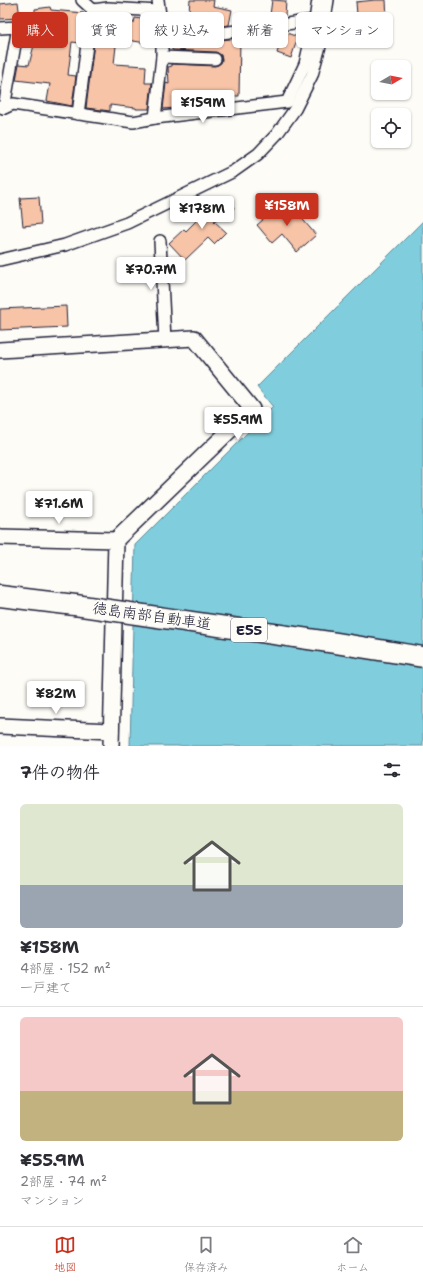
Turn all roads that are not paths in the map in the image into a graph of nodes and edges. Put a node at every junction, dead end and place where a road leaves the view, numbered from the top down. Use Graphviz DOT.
graph roads {
  1 [pos="82,0"];
  2 [pos="318,0"];
  3 [pos="328,0"];
  4 [pos="159,6"];
  5 [pos="93,10"];
  6 [pos="316,12"];
  7 [pos="296,23"];
  8 [pos="0,28"];
  9 [pos="224,33"];
  10 [pos="309,48"];
  11 [pos="162,57"];
  12 [pos="215,59"];
  13 [pos="2,107"];
  14 [pos="78,114"];
  15 [pos="155,118"];
  16 [pos="160,241"];
  17 [pos="0,260"];
  18 [pos="165,340"];
  19 [pos="0,350"];
  20 [pos="0,537"];
  21 [pos="116,540"];
  22 [pos="0,596"];
  23 [pos="423,657"];
  24 [pos="0,726"];
  25 [pos="111,731"];
  26 [pos="111,746"];
  1 -- 5 [label="street"];
  2 -- 6 [label="street"];
  3 -- 17 [label="street"];
  4 -- 5 [label="street"];
  4 -- 11 [label="street"];
  5 -- 14 [label="street"];
  7 -- 9 [label="street"];
  8 -- 13 [label="street"];
  10 -- 15 [label="street"];
  11 -- 12 [label="street"];
  11 -- 15 [label="street"];
  13 -- 14 [label="street"];
  14 -- 15 [label="street"];
  16 -- 18 [label="street"];
  18 -- 19 [label="street"];
  18 -- 21 [label="street"];
  20 -- 21 [label="street"];
  21 -- 25 [label="street"];
  22 -- 23 [label="highway, 徳島南部自動車道 / E55, bridge"];
  24 -- 25 [label="street"];
  25 -- 26 [label="street"];
}
